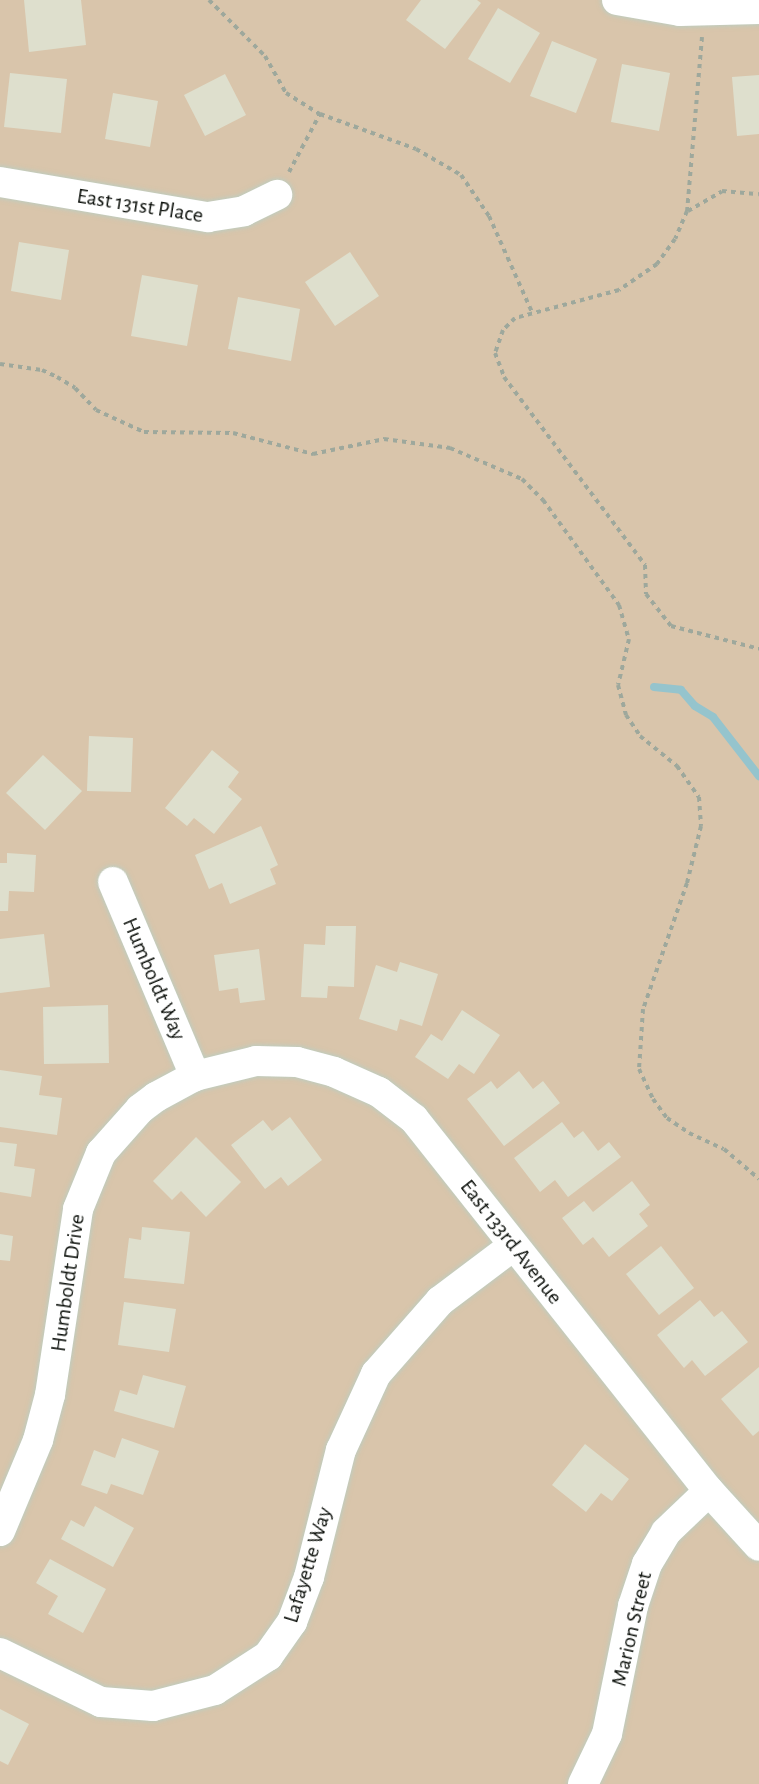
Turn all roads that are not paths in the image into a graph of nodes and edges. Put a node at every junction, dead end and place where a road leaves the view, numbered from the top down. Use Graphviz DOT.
graph roads {
  1 [pos="617,0"];
  2 [pos="759,9"];
  3 [pos="0,182"];
  4 [pos="277,195"];
  5 [pos="113,882"];
  6 [pos="195,1076"];
  7 [pos="513,1246"];
  8 [pos="709,1491"];
  9 [pos="0,1531"];
  10 [pos="759,1546"];
  11 [pos="0,1653"];
  12 [pos="584,1784"];
  1 -- 2 [label="street"];
  3 -- 4 [label="street, East 131st Place"];
  5 -- 6 [label="street, Humboldt Way"];
  6 -- 7 [label="street, East 133rd Avenue"];
  6 -- 9 [label="street, Humboldt Drive"];
  7 -- 8 [label="street, East 133rd Avenue"];
  7 -- 11 [label="street, Lafayette Way"];
  8 -- 10 [label="street, East 133rd Avenue"];
  8 -- 12 [label="street, Marion Street"];
}
